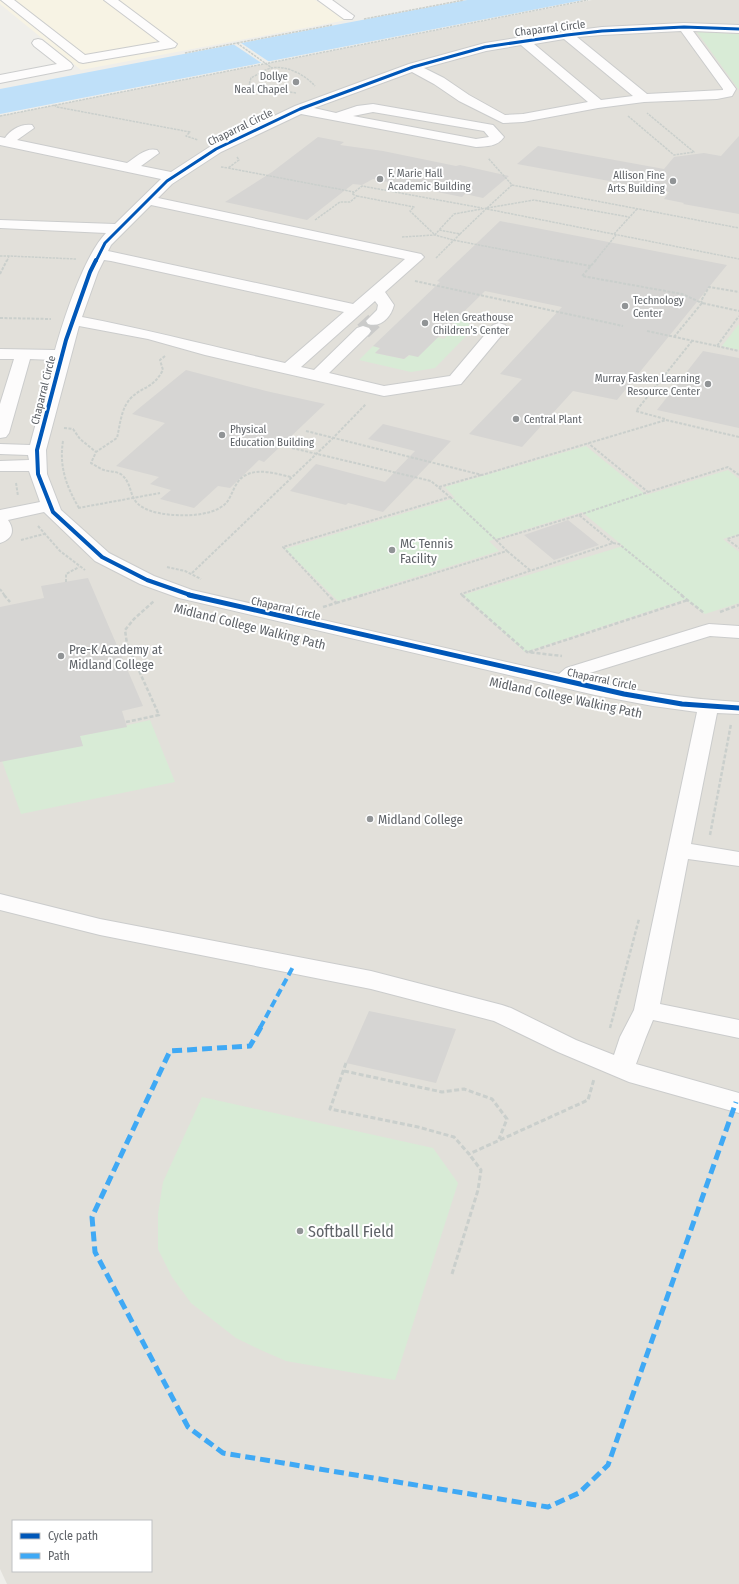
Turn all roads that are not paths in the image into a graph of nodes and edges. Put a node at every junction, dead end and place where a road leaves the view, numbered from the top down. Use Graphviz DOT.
graph roads {
  1 [pos="7,0"];
  2 [pos="110,0"];
  3 [pos="128,0"];
  4 [pos="324,0"];
  5 [pos="129,13"];
  6 [pos="348,16"];
  7 [pos="684,28"];
  8 [pos="739,29"];
  9 [pos="567,35"];
  10 [pos="30,36"];
  11 [pos="523,41"];
  12 [pos="413,67"];
  13 [pos="0,79"];
  14 [pos="299,98"];
  15 [pos="638,99"];
  16 [pos="604,103"];
  17 [pos="339,116"];
  18 [pos="27,128"];
  19 [pos="4,142"];
  20 [pos="152,153"];
  21 [pos="129,168"];
  22 [pos="174,177"];
  23 [pos="148,200"];
  24 [pos="0,224"];
  25 [pos="118,229"];
  26 [pos="99,255"];
  27 [pos="377,292"];
  28 [pos="357,310"];
  29 [pos="74,320"];
  30 [pos="499,328"];
  31 [pos="0,354"];
  32 [pos="23,355"];
  33 [pos="53,355"];
  34 [pos="289,369"];
  35 [pos="317,376"];
  36 [pos="0,433"];
  37 [pos="0,449"];
  38 [pos="38,457"];
  39 [pos="7,466"];
  40 [pos="51,509"];
  41 [pos="0,516"];
  42 [pos="0,522"];
  43 [pos="0,537"];
  44 [pos="739,632"];
  45 [pos="564,681"];
  46 [pos="734,714"];
  47 [pos="707,715"];
  48 [pos="679,850"];
  49 [pos="739,859"];
  50 [pos="0,902"];
  51 [pos="646,1010"];
  52 [pos="739,1029"];
  53 [pos="611,1064"];
  54 [pos="739,1102"];
  1 -- 5 [label="street"];
  2 -- 5 [label="street"];
  3 -- 5 [label="street"];
  4 -- 6 [label="street"];
  7 -- 8 [label="street, Chaparral Circle"];
  7 -- 9 [label="street, Chaparral Circle"];
  7 -- 15 [label="street"];
  9 -- 11 [label="street, Chaparral Circle"];
  9 -- 15 [label="street"];
  10 -- 13 [label="street"];
  11 -- 12 [label="street, Chaparral Circle"];
  11 -- 16 [label="street"];
  12 -- 14 [label="street, Chaparral Circle"];
  12 -- 16 [label="street"];
  14 -- 17 [label="street"];
  14 -- 22 [label="street, Chaparral Circle"];
  15 -- 16 [label="street"];
  17 -- 17 [label="street"];
  18 -- 19 [label="street"];
  19 -- 21 [label="street"];
  20 -- 21 [label="street"];
  21 -- 22 [label="street"];
  22 -- 23 [label="street, Chaparral Circle"];
  23 -- 25 [label="street, Chaparral Circle"];
  23 -- 27 [label="street"];
  24 -- 25 [label="street"];
  25 -- 26 [label="street, Chaparral Circle"];
  26 -- 28 [label="street"];
  26 -- 29 [label="street, Chaparral Circle"];
  27 -- 28 [label="street"];
  27 -- 35 [label="street"];
  28 -- 34 [label="street"];
  29 -- 33 [label="street, Chaparral Circle"];
  29 -- 34 [label="street"];
  30 -- 35 [label="street"];
  31 -- 32 [label="street"];
  32 -- 33 [label="street"];
  32 -- 36 [label="street"];
  33 -- 38 [label="street, Chaparral Circle"];
  34 -- 35 [label="street"];
  37 -- 38 [label="street"];
  38 -- 39 [label="street"];
  38 -- 40 [label="street, Chaparral Circle"];
  40 -- 41 [label="street"];
  40 -- 45 [label="street, Chaparral Circle"];
  42 -- 43 [label="street"];
  44 -- 45 [label="street"];
  45 -- 47 [label="street, Chaparral Circle"];
  46 -- 47 [label="street, Chaparral Circle"];
  47 -- 48 [label="street"];
  48 -- 49 [label="street"];
  48 -- 51 [label="street"];
  50 -- 53 [label="street"];
  51 -- 52 [label="street"];
  51 -- 53 [label="street"];
  53 -- 54 [label="street"];
}
